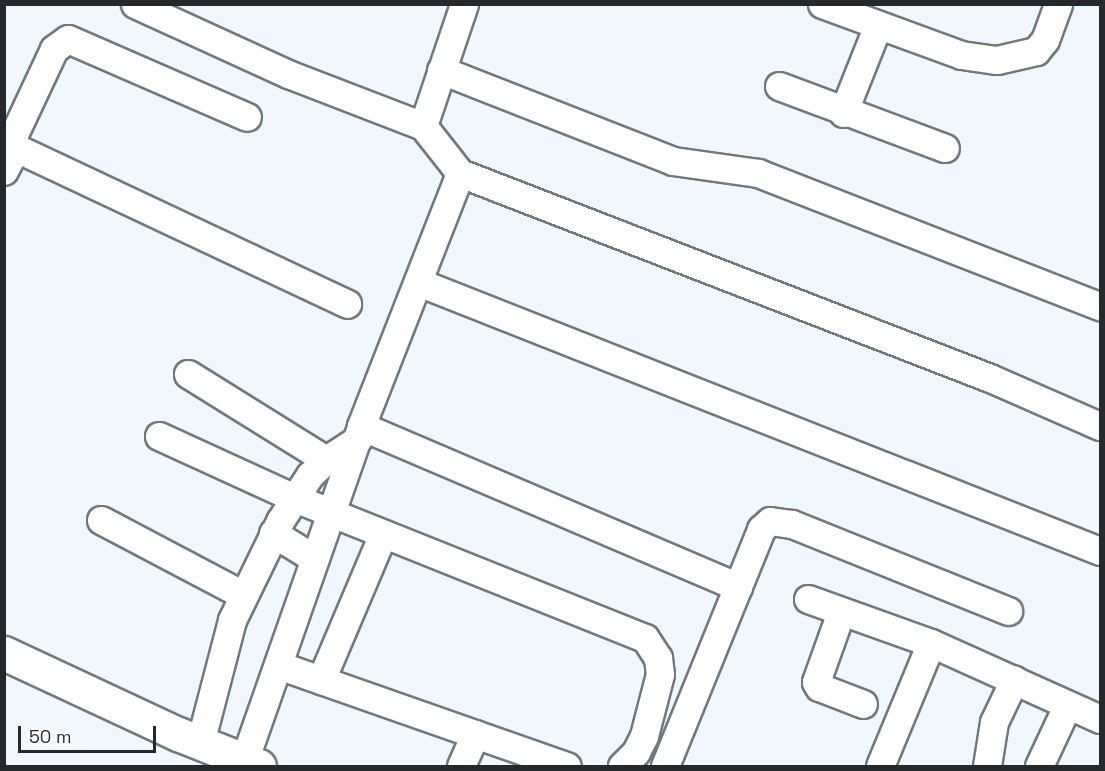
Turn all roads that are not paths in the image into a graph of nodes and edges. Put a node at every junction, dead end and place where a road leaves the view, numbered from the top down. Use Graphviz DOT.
graph roads {
  1 [pos="135,4"];
  2 [pos="464,4"];
  3 [pos="822,4"];
  4 [pos="1058,4"];
  5 [pos="878,26"];
  6 [pos="441,70"];
  7 [pos="779,86"];
  8 [pos="843,113"];
  9 [pos="247,117"];
  10 [pos="423,126"];
  11 [pos="945,148"];
  12 [pos="9,152"];
  13 [pos="460,173"];
  14 [pos="418,282"];
  15 [pos="347,304"];
  16 [pos="1101,306"];
  17 [pos="188,374"];
  18 [pos="1101,426"];
  19 [pos="360,432"];
  20 [pos="159,436"];
  21 [pos="326,460"];
  22 [pos="292,497"];
  23 [pos="332,513"];
  24 [pos="101,520"];
  25 [pos="273,533"];
  26 [pos="384,534"];
  27 [pos="1101,551"];
  28 [pos="315,559"];
  29 [pos="738,586"];
  30 [pos="243,595"];
  31 [pos="808,599"];
  32 [pos="1008,611"];
  33 [pos="841,612"];
  34 [pos="931,643"];
  35 [pos="4,653"];
  36 [pos="278,664"];
  37 [pos="321,680"];
  38 [pos="1014,680"];
  39 [pos="863,704"];
  40 [pos="1067,705"];
  41 [pos="1101,719"];
  42 [pos="475,734"];
  43 [pos="200,743"];
  44 [pos="251,764"];
  45 [pos="460,766"];
  46 [pos="567,766"];
  47 [pos="622,766"];
  48 [pos="665,766"];
  49 [pos="880,766"];
  50 [pos="987,766"];
  51 [pos="1039,766"];
  1 -- 10 [label="street"];
  2 -- 6 [label="street"];
  3 -- 5 [label="street"];
  4 -- 5 [label="street"];
  5 -- 8 [label="street"];
  6 -- 10 [label="street"];
  6 -- 16 [label="street"];
  7 -- 8 [label="street"];
  8 -- 11 [label="street"];
  9 -- 12 [label="street"];
  10 -- 13 [label="street"];
  12 -- 15 [label="street"];
  13 -- 14 [label="street"];
  13 -- 18 [label="street"];
  14 -- 19 [label="street"];
  14 -- 27 [label="street"];
  17 -- 21 [label="street"];
  19 -- 21 [label="street"];
  19 -- 23 [label="street"];
  19 -- 29 [label="street"];
  20 -- 22 [label="street"];
  21 -- 22 [label="street"];
  22 -- 23 [label="street"];
  22 -- 25 [label="street"];
  23 -- 26 [label="street"];
  23 -- 28 [label="street"];
  24 -- 30 [label="street"];
  25 -- 28 [label="street"];
  25 -- 30 [label="street"];
  26 -- 37 [label="street"];
  26 -- 47 [label="street"];
  28 -- 36 [label="street"];
  29 -- 32 [label="street"];
  29 -- 48 [label="street"];
  30 -- 43 [label="street"];
  31 -- 33 [label="street"];
  33 -- 34 [label="street"];
  33 -- 39 [label="street"];
  34 -- 38 [label="street"];
  34 -- 49 [label="street"];
  35 -- 43 [label="main road"];
  36 -- 37 [label="street"];
  36 -- 44 [label="street"];
  37 -- 42 [label="street"];
  38 -- 40 [label="street"];
  38 -- 50 [label="street"];
  40 -- 41 [label="street"];
  40 -- 51 [label="street"];
  42 -- 45 [label="street"];
  42 -- 46 [label="street"];
  43 -- 44 [label="main road"];
}
